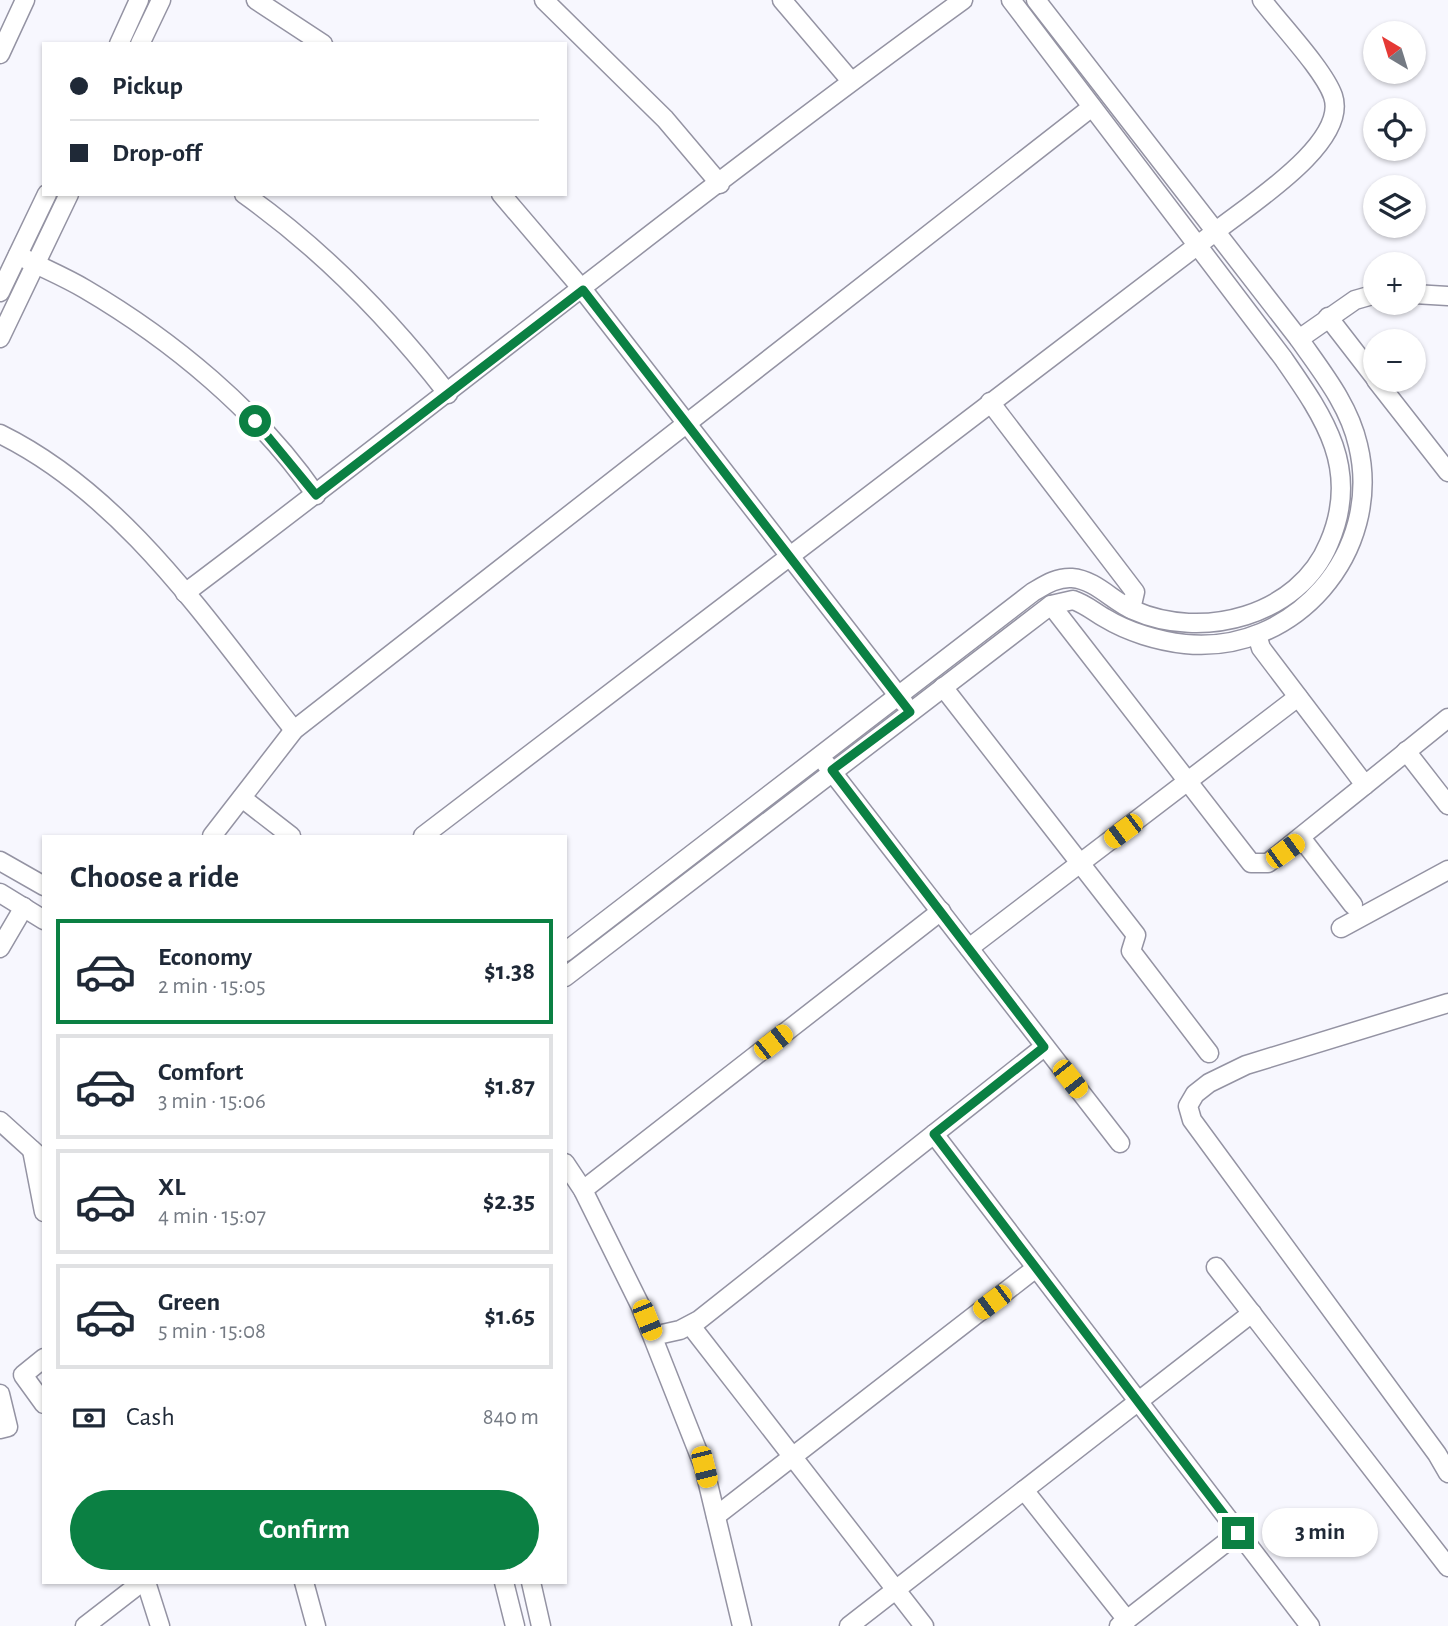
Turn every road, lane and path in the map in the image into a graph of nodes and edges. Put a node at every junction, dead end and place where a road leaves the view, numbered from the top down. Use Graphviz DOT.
graph roads {
  1 [pos="25,0"];
  2 [pos="139,0"];
  3 [pos="161,0"];
  4 [pos="256,0"];
  5 [pos="544,0"];
  6 [pos="782,0"];
  7 [pos="963,0"];
  8 [pos="1011,0"];
  9 [pos="1036,0"];
  10 [pos="1262,0"];
  11 [pos="119,42"];
  12 [pos="141,42"];
  13 [pos="320,42"];
  14 [pos="0,54"];
  15 [pos="851,81"];
  16 [pos="1092,107"];
  17 [pos="720,184"];
  18 [pos="46,196"];
  19 [pos="68,196"];
  20 [pos="247,196"];
  21 [pos="503,196"];
  22 [pos="1214,232"];
  23 [pos="1197,245"];
  24 [pos="18,255"];
  25 [pos="35,264"];
  26 [pos="583,290"];
  27 [pos="0,292"];
  28 [pos="1426,295"];
  29 [pos="1448,296"];
  30 [pos="1363,298"];
  31 [pos="1328,317"];
  32 [pos="0,338"];
  33 [pos="1299,339"];
  34 [pos="1363,362"];
  35 [pos="1386,392"];
  36 [pos="448,394"];
  37 [pos="990,402"];
  38 [pos="687,421"];
  39 [pos="0,434"];
  40 [pos="1448,472"];
  41 [pos="316,495"];
  42 [pos="790,553"];
  43 [pos="186,593"];
  44 [pos="1051,605"];
  45 [pos="1131,609"];
  46 [pos="1257,635"];
  47 [pos="943,687"];
  48 [pos="898,695"];
  49 [pos="1298,697"];
  50 [pos="910,712"];
  51 [pos="1448,718"];
  52 [pos="294,730"];
  53 [pos="1406,751"];
  54 [pos="820,756"];
  55 [pos="832,770"];
  56 [pos="1188,782"];
  57 [pos="1365,785"];
  58 [pos="242,798"];
  59 [pos="1448,804"];
  60 [pos="213,835"];
  61 [pos="290,835"];
  62 [pos="424,835"];
  63 [pos="1302,839"];
  64 [pos="0,861"];
  65 [pos="1080,863"];
  66 [pos="1448,870"];
  67 [pos="42,885"];
  68 [pos="0,893"];
  69 [pos="1353,905"];
  70 [pos="24,907"];
  71 [pos="941,912"];
  72 [pos="42,919"];
  73 [pos="1341,928"];
  74 [pos="0,948"];
  75 [pos="968,948"];
  76 [pos="567,950"];
  77 [pos="567,975"];
  78 [pos="1448,1003"];
  79 [pos="1044,1047"];
  80 [pos="1209,1053"];
  81 [pos="0,1121"];
  82 [pos="934,1134"];
  83 [pos="1120,1143"];
  84 [pos="38,1155"];
  85 [pos="567,1166"];
  86 [pos="583,1190"];
  87 [pos="42,1193"];
  88 [pos="1216,1267"];
  89 [pos="1036,1268"];
  90 [pos="1252,1313"];
  91 [pos="691,1326"];
  92 [pos="653,1336"];
  93 [pos="42,1360"];
  94 [pos="41,1393"];
  95 [pos="0,1394"];
  96 [pos="1138,1401"];
  97 [pos="0,1429"];
  98 [pos="793,1454"];
  99 [pos="1448,1473"];
  100 [pos="1024,1490"];
  101 [pos="716,1516"];
  102 [pos="1238,1533"];
  103 [pos="1448,1567"];
  104 [pos="141,1584"];
  105 [pos="145,1584"];
  106 [pos="305,1584"];
  107 [pos="504,1584"];
  108 [pos="531,1584"];
  109 [pos="896,1589"];
  110 [pos="1123,1623"];
  111 [pos="85,1626"];
  112 [pos="160,1626"];
  113 [pos="316,1626"];
  114 [pos="515,1626"];
  115 [pos="541,1626"];
  116 [pos="742,1626"];
  117 [pos="849,1626"];
  118 [pos="924,1626"];
  119 [pos="1310,1626"];
  1 -- 14 [label="street"];
  2 -- 11 [label="street"];
  3 -- 12 [label="street"];
  4 -- 13 [label="street"];
  5 -- 17 [label="street"];
  6 -- 15 [label="street"];
  7 -- 15 [label="street"];
  8 -- 16 [label="street"];
  9 -- 22 [label="street"];
  10 -- 22 [label="street"];
  15 -- 17 [label="street"];
  16 -- 23 [label="street"];
  16 -- 38 [label="street"];
  17 -- 26 [label="street"];
  18 -- 24 [label="street"];
  19 -- 25 [label="street"];
  20 -- 36 [label="street"];
  21 -- 26 [label="street"];
  22 -- 23 [label="street"];
  22 -- 33 [label="street"];
  23 -- 37 [label="street"];
  23 -- 45 [label="street"];
  24 -- 25 [label="street"];
  24 -- 27 [label="street"];
  25 -- 32 [label="street"];
  25 -- 41 [label="street"];
  26 -- 36 [label="street"];
  26 -- 38 [label="street"];
  28 -- 29 [label="street"];
  30 -- 31 [label="street"];
  31 -- 33 [label="street"];
  31 -- 34 [label="street"];
  33 -- 46 [label="street"];
  35 -- 40 [label="street"];
  36 -- 41 [label="street"];
  37 -- 42 [label="street"];
  37 -- 45 [label="street"];
  38 -- 42 [label="street"];
  38 -- 52 [label="street"];
  39 -- 43 [label="street"];
  41 -- 43 [label="street"];
  42 -- 48 [label="street"];
  42 -- 62 [label="street"];
  43 -- 52 [label="street"];
  44 -- 46 [label="street"];
  44 -- 47 [label="street"];
  44 -- 56 [label="street"];
  45 -- 48 [label="street"];
  46 -- 49 [label="street"];
  47 -- 50 [label="street"];
  47 -- 65 [label="street"];
  48 -- 50 [label="street"];
  48 -- 54 [label="street"];
  49 -- 56 [label="street"];
  49 -- 57 [label="street"];
  50 -- 55 [label="street"];
  51 -- 53 [label="street"];
  52 -- 58 [label="street"];
  53 -- 57 [label="street"];
  53 -- 59 [label="street"];
  54 -- 55 [label="street"];
  54 -- 76 [label="street"];
  55 -- 71 [label="street"];
  55 -- 77 [label="street"];
  56 -- 63 [label="street"];
  56 -- 65 [label="street"];
  57 -- 63 [label="street"];
  58 -- 60 [label="street"];
  58 -- 61 [label="street"];
  63 -- 69 [label="street"];
  64 -- 67 [label="street"];
  65 -- 75 [label="street"];
  65 -- 80 [label="street"];
  66 -- 73 [label="street"];
  68 -- 70 [label="street"];
  70 -- 72 [label="street"];
  70 -- 74 [label="street"];
  71 -- 75 [label="street"];
  71 -- 86 [label="street"];
  75 -- 79 [label="street"];
  78 -- 99 [label="street"];
  79 -- 82 [label="street"];
  79 -- 83 [label="street"];
  81 -- 84 [label="street"];
  82 -- 89 [label="street"];
  82 -- 91 [label="street"];
  84 -- 87 [label="street"];
  85 -- 86 [label="street"];
  86 -- 92 [label="street"];
  88 -- 90 [label="street"];
  89 -- 96 [label="street"];
  89 -- 98 [label="street"];
  90 -- 96 [label="street"];
  90 -- 103 [label="street"];
  91 -- 92 [label="street"];
  91 -- 98 [label="street"];
  92 -- 101 [label="street"];
  93 -- 94 [label="street"];
  95 -- 97 [label="street"];
  96 -- 100 [label="street"];
  96 -- 102 [label="street"];
  98 -- 101 [label="street"];
  98 -- 109 [label="street"];
  100 -- 109 [label="street"];
  100 -- 110 [label="street"];
  101 -- 116 [label="street"];
  102 -- 110 [label="street"];
  102 -- 119 [label="street"];
  104 -- 111 [label="street"];
  105 -- 112 [label="street"];
  106 -- 113 [label="street"];
  107 -- 114 [label="street"];
  108 -- 115 [label="street"];
  109 -- 117 [label="street"];
  109 -- 118 [label="street"];
}
